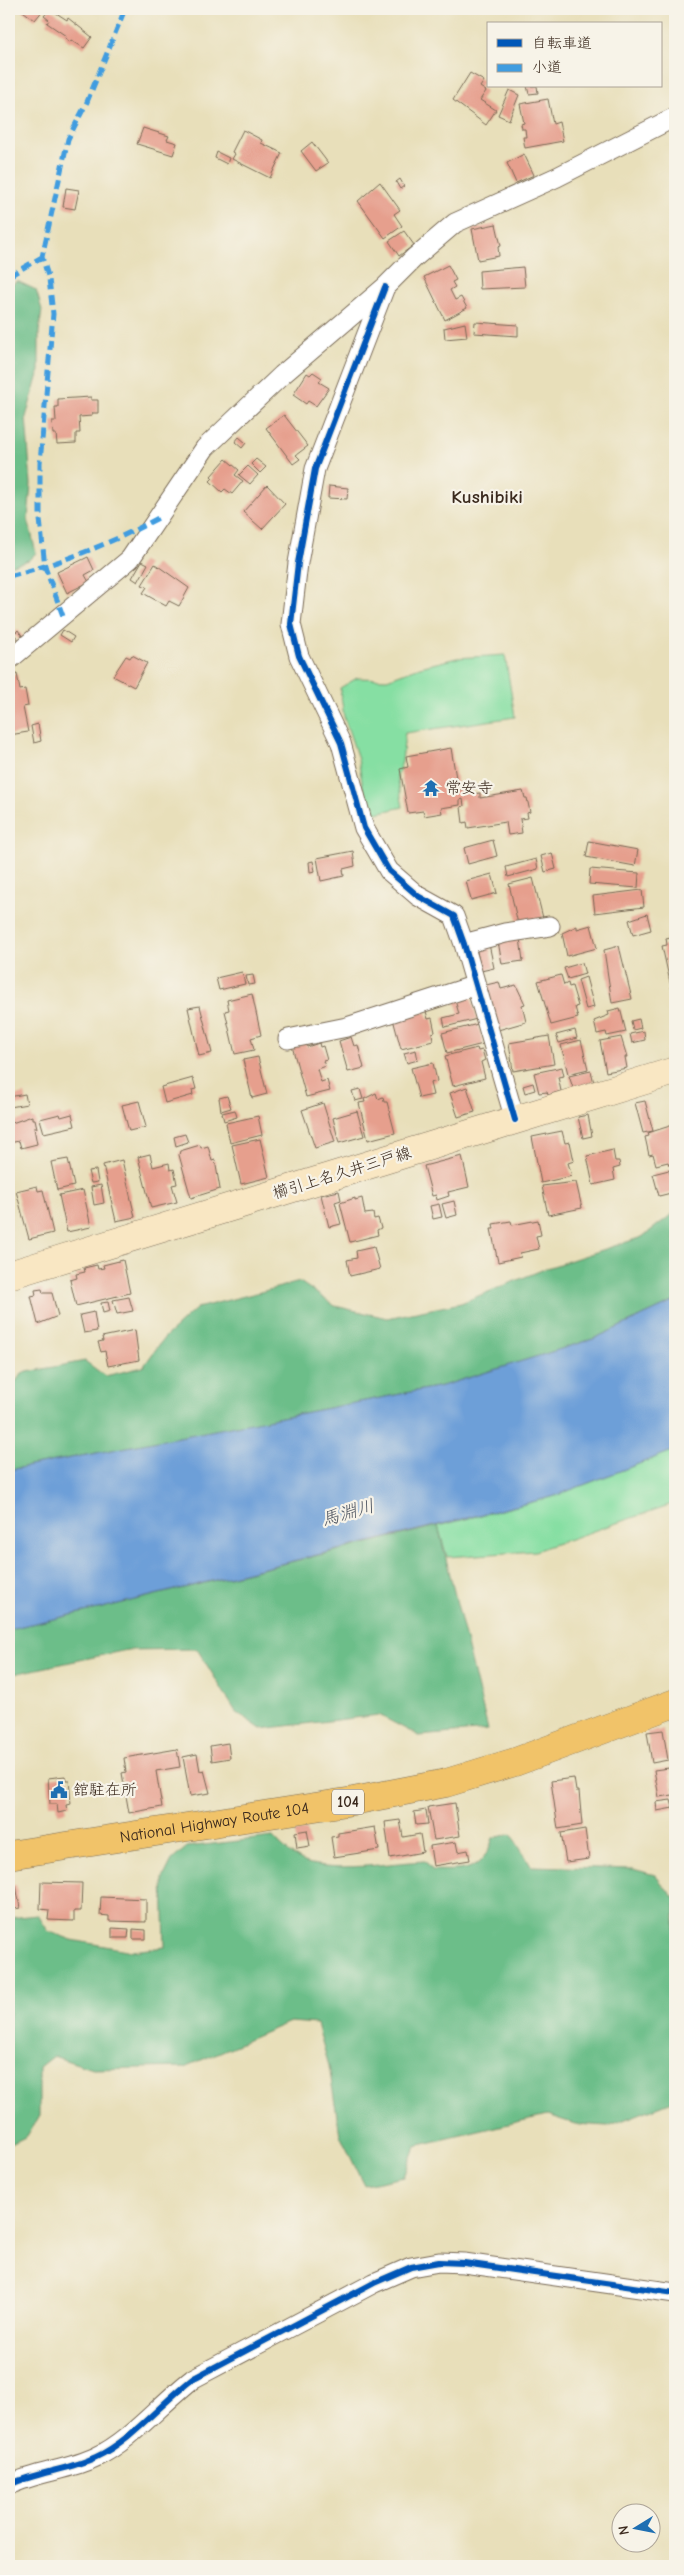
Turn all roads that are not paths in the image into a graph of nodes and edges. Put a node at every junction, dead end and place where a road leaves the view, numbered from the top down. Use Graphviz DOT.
graph roads {
  1 [pos="675,117"];
  2 [pos="385,287"];
  3 [pos="9,660"];
  4 [pos="550,926"];
  5 [pos="464,944"];
  6 [pos="476,985"];
  7 [pos="288,1039"];
  8 [pos="675,1071"];
  9 [pos="515,1120"];
  10 [pos="9,1275"];
  11 [pos="675,1704"];
  12 [pos="9,1855"];
  13 [pos="675,2293"];
  14 [pos="9,2485"];
  1 -- 2 [label="street"];
  2 -- 3 [label="street"];
  2 -- 5 [label="street"];
  4 -- 5 [label="street"];
  5 -- 6 [label="street"];
  6 -- 7 [label="street"];
  6 -- 9 [label="street"];
  8 -- 9 [label="main road, 櫛引上名久井三戸線"];
  9 -- 10 [label="main road, 櫛引上名久井三戸線"];
  11 -- 12 [label="highway, National Highway Route 104 / 104"];
  13 -- 14 [label="street"];
}
